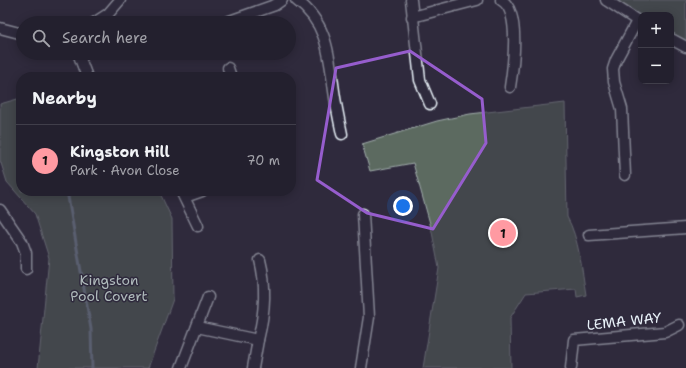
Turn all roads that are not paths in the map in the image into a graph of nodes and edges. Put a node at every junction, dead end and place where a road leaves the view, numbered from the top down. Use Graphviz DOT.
graph roads {
  1 [pos="120,0"];
  2 [pos="282,0"];
  3 [pos="296,0"];
  4 [pos="411,0"];
  5 [pos="477,0"];
  6 [pos="501,0"];
  7 [pos="606,0"];
  8 [pos="105,16"];
  9 [pos="243,16"];
  10 [pos="412,17"];
  11 [pos="638,21"];
  12 [pos="638,24"];
  13 [pos="0,28"];
  14 [pos="16,32"];
  15 [pos="674,41"];
  16 [pos="686,47"];
  17 [pos="81,60"];
  18 [pos="85,72"];
  19 [pos="510,87"];
  20 [pos="430,104"];
  21 [pos="342,134"];
  22 [pos="625,175"];
  23 [pos="184,196"];
  24 [pos="0,210"];
  25 [pos="363,214"];
  26 [pos="198,226"];
  27 [pos="686,228"];
  28 [pos="589,235"];
  29 [pos="260,260"];
  30 [pos="26,269"];
  31 [pos="208,297"];
  32 [pos="679,325"];
  33 [pos="197,327"];
  34 [pos="258,340"];
  35 [pos="181,368"];
  36 [pos="253,368"];
  37 [pos="361,368"];
  38 [pos="571,368"];
  1 -- 8 [label="street"];
  2 -- 9 [label="street"];
  3 -- 21 [label="street"];
  4 -- 10 [label="street"];
  5 -- 10 [label="street"];
  6 -- 19 [label="street"];
  7 -- 11 [label="street"];
  10 -- 20 [label="street"];
  12 -- 22 [label="street"];
  13 -- 14 [label="street"];
  15 -- 16 [label="street"];
  17 -- 18 [label="street"];
  23 -- 26 [label="street"];
  24 -- 30 [label="street"];
  25 -- 37 [label="street"];
  27 -- 28 [label="street"];
  29 -- 34 [label="street"];
  31 -- 33 [label="street"];
  32 -- 38 [label="street, LEMA WAY"];
  33 -- 34 [label="street"];
  33 -- 35 [label="street"];
  34 -- 36 [label="street"];
}
